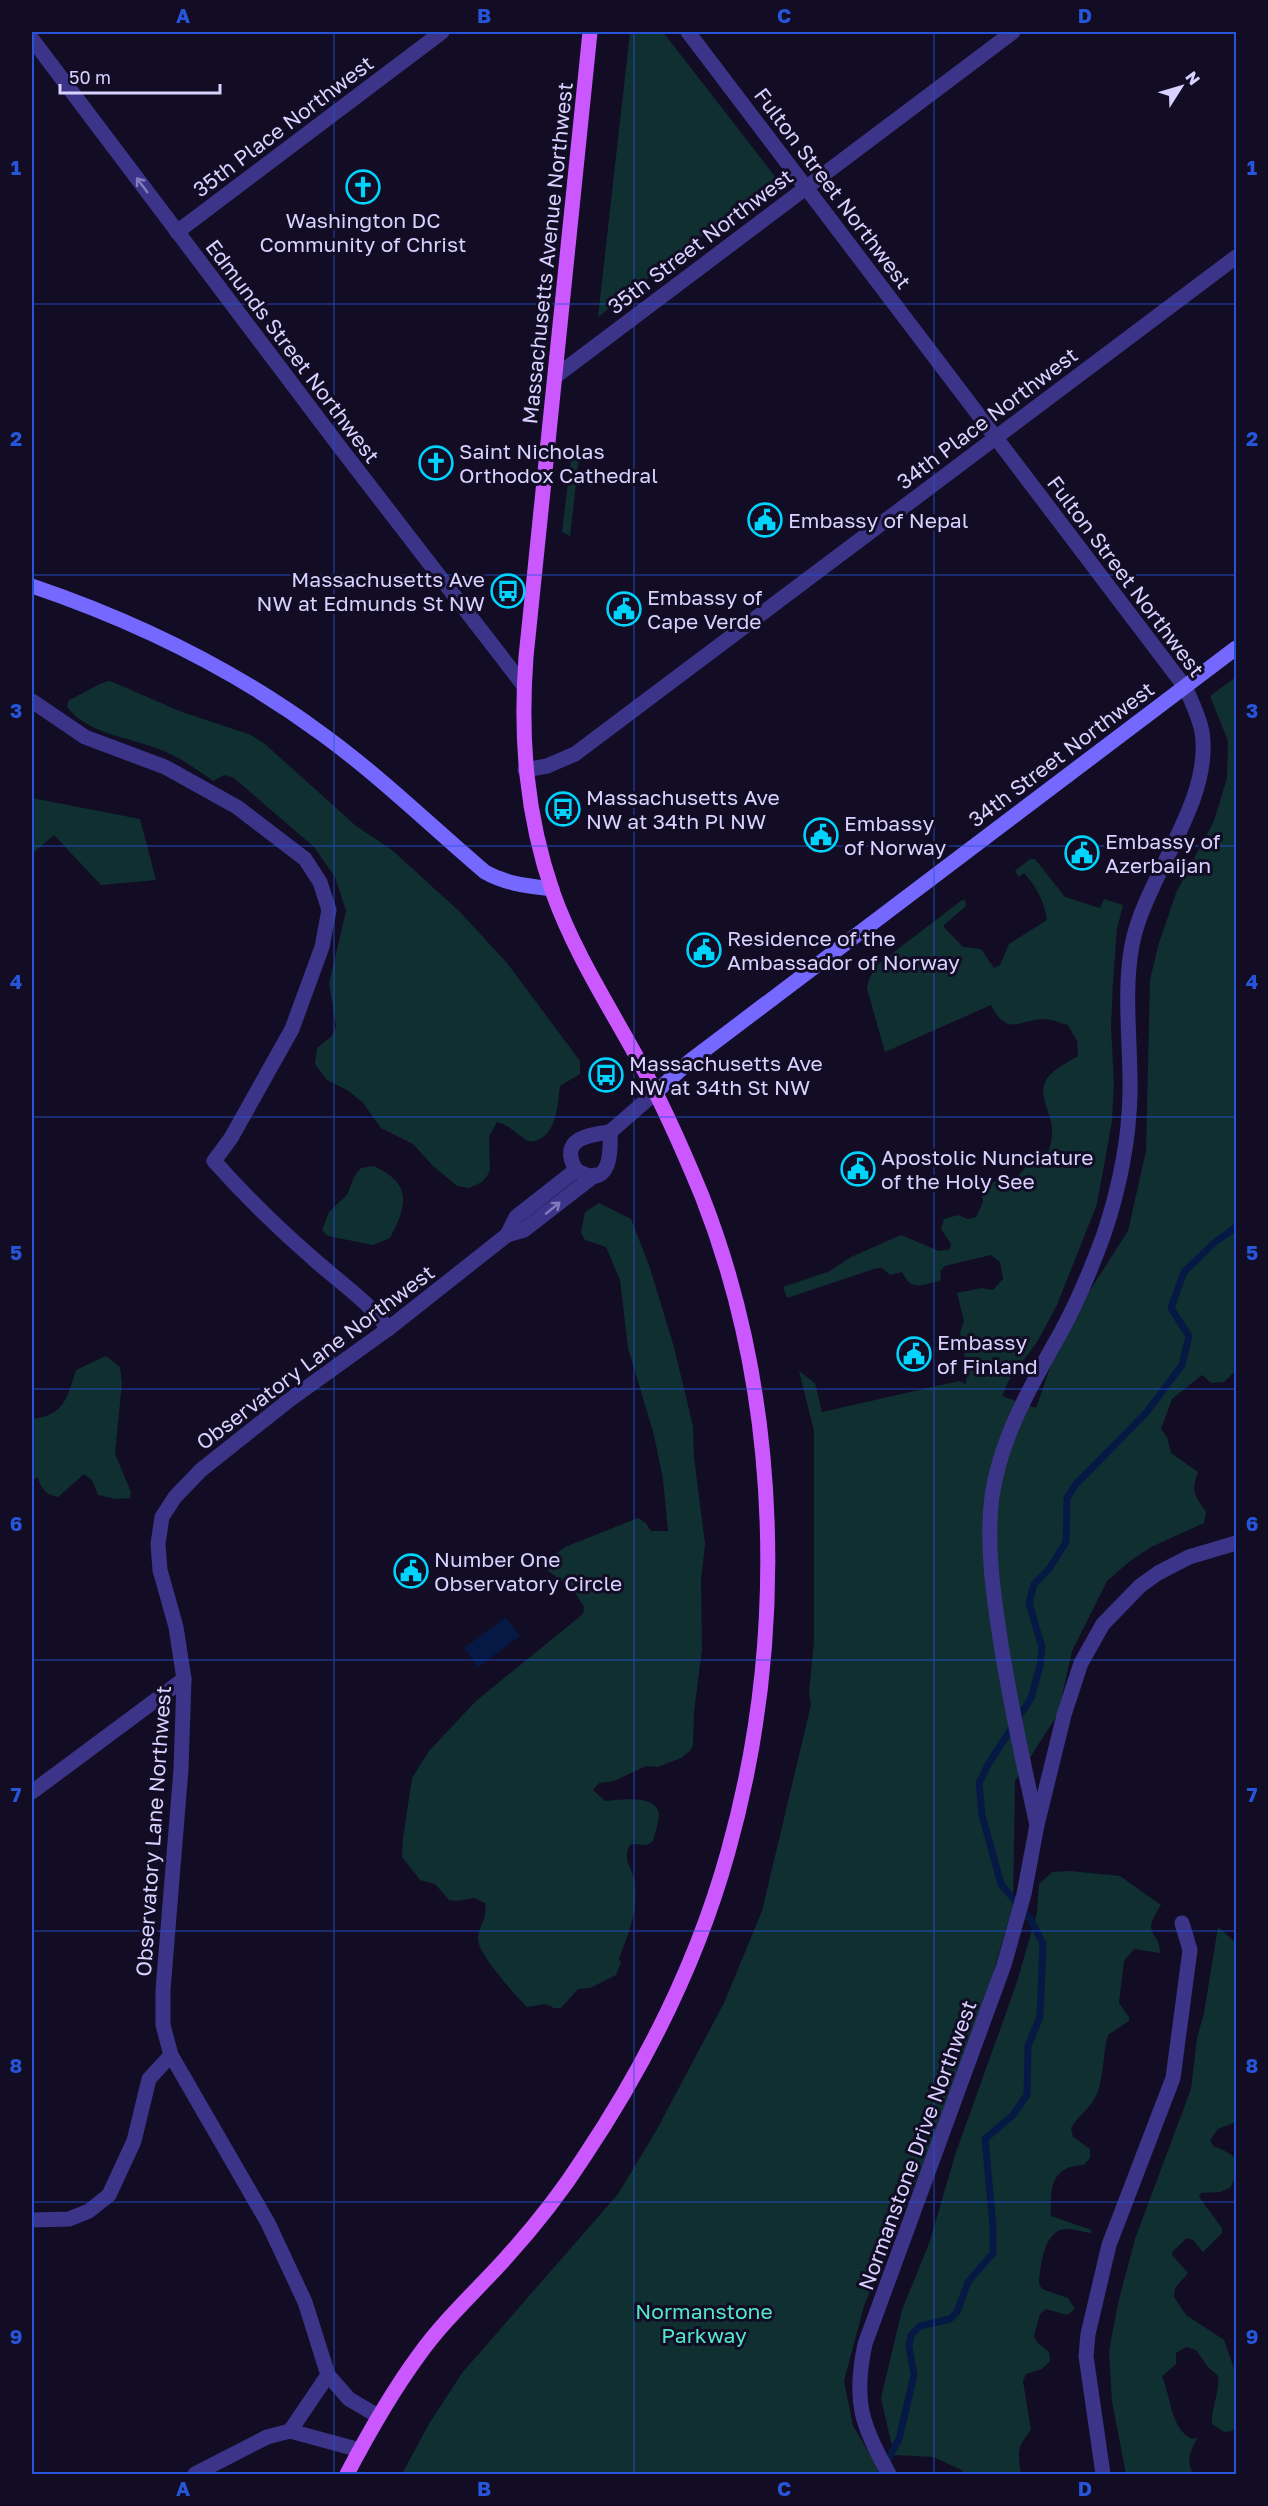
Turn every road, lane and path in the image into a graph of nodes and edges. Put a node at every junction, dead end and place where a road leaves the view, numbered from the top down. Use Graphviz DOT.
graph roads {
  1 [pos="442,32"];
  2 [pos="591,32"];
  3 [pos="688,32"];
  4 [pos="1013,32"];
  5 [pos="32,39"];
  6 [pos="806,187"];
  7 [pos="177,232"];
  8 [pos="1236,256"];
  9 [pos="556,376"];
  10 [pos="995,437"];
  11 [pos="32,586"];
  12 [pos="1236,648"];
  13 [pos="524,686"];
  14 [pos="1185,687"];
  15 [pos="32,701"];
  16 [pos="525,770"];
  17 [pos="552,889"];
  18 [pos="656,1092"];
  19 [pos="610,1132"];
  20 [pos="576,1170"];
  21 [pos="595,1175"];
  22 [pos="507,1235"];
  23 [pos="388,1329"];
  24 [pos="1236,1543"];
  25 [pos="184,1679"];
  26 [pos="32,1792"];
  27 [pos="1037,1826"];
  28 [pos="1182,1923"];
  29 [pos="171,2055"];
  30 [pos="32,2220"];
  31 [pos="328,2375"];
  32 [pos="378,2416"];
  33 [pos="290,2431"];
  34 [pos="360,2450"];
  35 [pos="195,2475"];
  36 [pos="347,2475"];
  37 [pos="889,2475"];
  38 [pos="1103,2475"];
  1 -- 7 [label="street, 35th Place Northwest"];
  2 -- 9 [label="main road, Massachusetts Avenue Northwest"];
  3 -- 6 [label="street, Fulton Street Northwest"];
  4 -- 6 [label="street, 35th Street Northwest"];
  7 -- 5 [label="street, Edmunds Street Northwest, one-way"];
  6 -- 9 [label="street, 35th Street Northwest"];
  6 -- 10 [label="street, Fulton Street Northwest"];
  7 -- 13 [label="street, Edmunds Street Northwest"];
  8 -- 10 [label="street, 34th Place Northwest"];
  9 -- 13 [label="main road, Massachusetts Avenue Northwest"];
  10 -- 14 [label="street, Fulton Street Northwest"];
  10 -- 16 [label="street, 34th Place Northwest"];
  11 -- 17 [label="main road"];
  12 -- 14 [label="main road, 34th Street Northwest"];
  13 -- 16 [label="main road, Massachusetts Avenue Northwest"];
  14 -- 18 [label="main road, 34th Street Northwest"];
  14 -- 27 [label="street, Fulton Street Northwest"];
  15 -- 23 [label="street"];
  16 -- 17 [label="main road, Massachusetts Avenue Northwest"];
  17 -- 18 [label="main road, Massachusetts Avenue Northwest"];
  18 -- 19 [label="street"];
  18 -- 32 [label="main road, Massachusetts Avenue Northwest"];
  19 -- 20 [label="street"];
  19 -- 21 [label="street"];
  20 -- 21 [label="street"];
  20 -- 22 [label="street, Observatory Lane Northwest"];
  22 -- 21 [label="street, one-way"];
  22 -- 23 [label="street, Observatory Lane Northwest"];
  23 -- 25 [label="street, Observatory Lane Northwest"];
  24 -- 27 [label="street, Normanstone Drive Northwest"];
  25 -- 26 [label="street"];
  25 -- 29 [label="street, Observatory Lane Northwest"];
  27 -- 37 [label="street, Normanstone Drive Northwest"];
  28 -- 38 [label="street"];
  29 -- 30 [label="street"];
  29 -- 31 [label="street, Observatory Lane Northwest"];
  31 -- 32 [label="street, Observatory Lane Northwest"];
  31 -- 33 [label="street"];
  32 -- 34 [label="main road, Massachusetts Avenue Northwest"];
  33 -- 34 [label="street"];
  33 -- 35 [label="street"];
  34 -- 36 [label="main road, Massachusetts Avenue Northwest"];
}
